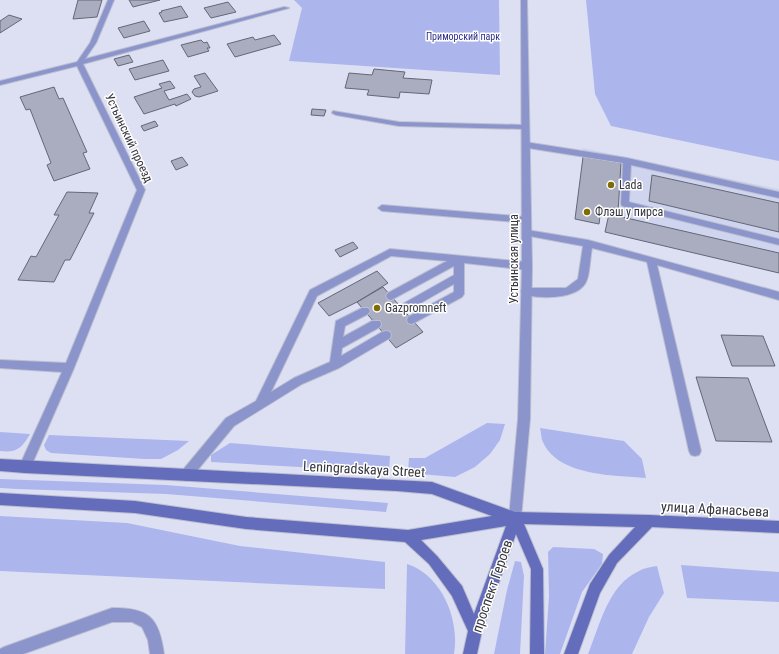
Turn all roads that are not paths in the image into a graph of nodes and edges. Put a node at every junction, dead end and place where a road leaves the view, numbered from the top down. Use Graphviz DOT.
graph roads {
  1 [pos="111,0"];
  2 [pos="524,0"];
  3 [pos="286,8"];
  4 [pos="79,63"];
  5 [pos="0,83"];
  6 [pos="336,113"];
  7 [pos="525,127"];
  8 [pos="525,145"];
  9 [pos="627,161"];
  10 [pos="779,195"];
  11 [pos="382,208"];
  12 [pos="526,220"];
  13 [pos="527,233"];
  14 [pos="779,242"];
  15 [pos="588,243"];
  16 [pos="459,259"];
  17 [pos="651,260"];
  18 [pos="527,266"];
  19 [pos="459,277"];
  20 [pos="526,291"];
  21 [pos="391,296"];
  22 [pos="779,296"];
  23 [pos="402,308"];
  24 [pos="365,311"];
  25 [pos="412,320"];
  26 [pos="376,324"];
  27 [pos="386,335"];
  28 [pos="337,346"];
  29 [pos="0,364"];
  30 [pos="335,365"];
  31 [pos="69,368"];
  32 [pos="260,403"];
  33 [pos="695,451"];
  34 [pos="0,465"];
  35 [pos="25,467"];
  36 [pos="186,475"];
  37 [pos="0,499"];
  38 [pos="515,518"];
  39 [pos="649,521"];
  40 [pos="779,527"];
  41 [pos="408,536"];
  42 [pos="475,631"];
  43 [pos="4,654"];
  44 [pos="157,654"];
  45 [pos="470,654"];
  46 [pos="537,654"];
  47 [pos="571,654"];
  1 -- 4 [label="street"];
  2 -- 7 [label="street, Устьинская улица"];
  3 -- 4 [label="street"];
  4 -- 5 [label="street"];
  4 -- 31 [label="street, Устьинский проезд"];
  6 -- 7 [label="street"];
  7 -- 8 [label="street, Устьинская улица"];
  8 -- 9 [label="street"];
  8 -- 12 [label="street, Устьинская улица"];
  9 -- 10 [label="street"];
  9 -- 14 [label="street"];
  11 -- 12 [label="street"];
  12 -- 13 [label="street, Устьинская улица"];
  13 -- 15 [label="street"];
  13 -- 18 [label="street, Устьинская улица"];
  15 -- 17 [label="street"];
  15 -- 20 [label="street"];
  16 -- 18 [label="street"];
  16 -- 19 [label="street"];
  16 -- 21 [label="street"];
  16 -- 32 [label="street"];
  17 -- 22 [label="street"];
  17 -- 33 [label="street"];
  18 -- 20 [label="street, Устьинская улица"];
  19 -- 23 [label="street"];
  19 -- 25 [label="street"];
  20 -- 38 [label="street, Устьинская улица"];
  24 -- 28 [label="street"];
  26 -- 28 [label="street"];
  27 -- 30 [label="street"];
  28 -- 30 [label="street"];
  29 -- 31 [label="street"];
  30 -- 32 [label="street"];
  31 -- 35 [label="street, Устьинский проезд"];
  32 -- 36 [label="street"];
  34 -- 35 [label="main road, Leningradskaya Street"];
  35 -- 36 [label="main road, Leningradskaya Street"];
  36 -- 38 [label="main road, Leningradskaya Street"];
  37 -- 41 [label="main road"];
  38 -- 39 [label="main road, улица Афанасьева"];
  38 -- 41 [label="main road"];
  38 -- 42 [label="main road, проспект Героев"];
  38 -- 46 [label="main road"];
  39 -- 40 [label="main road, улица Афанасьева"];
  39 -- 47 [label="main road"];
  41 -- 42 [label="main road"];
  42 -- 45 [label="main road, проспект Героев"];
  43 -- 44 [label="street"];
}
